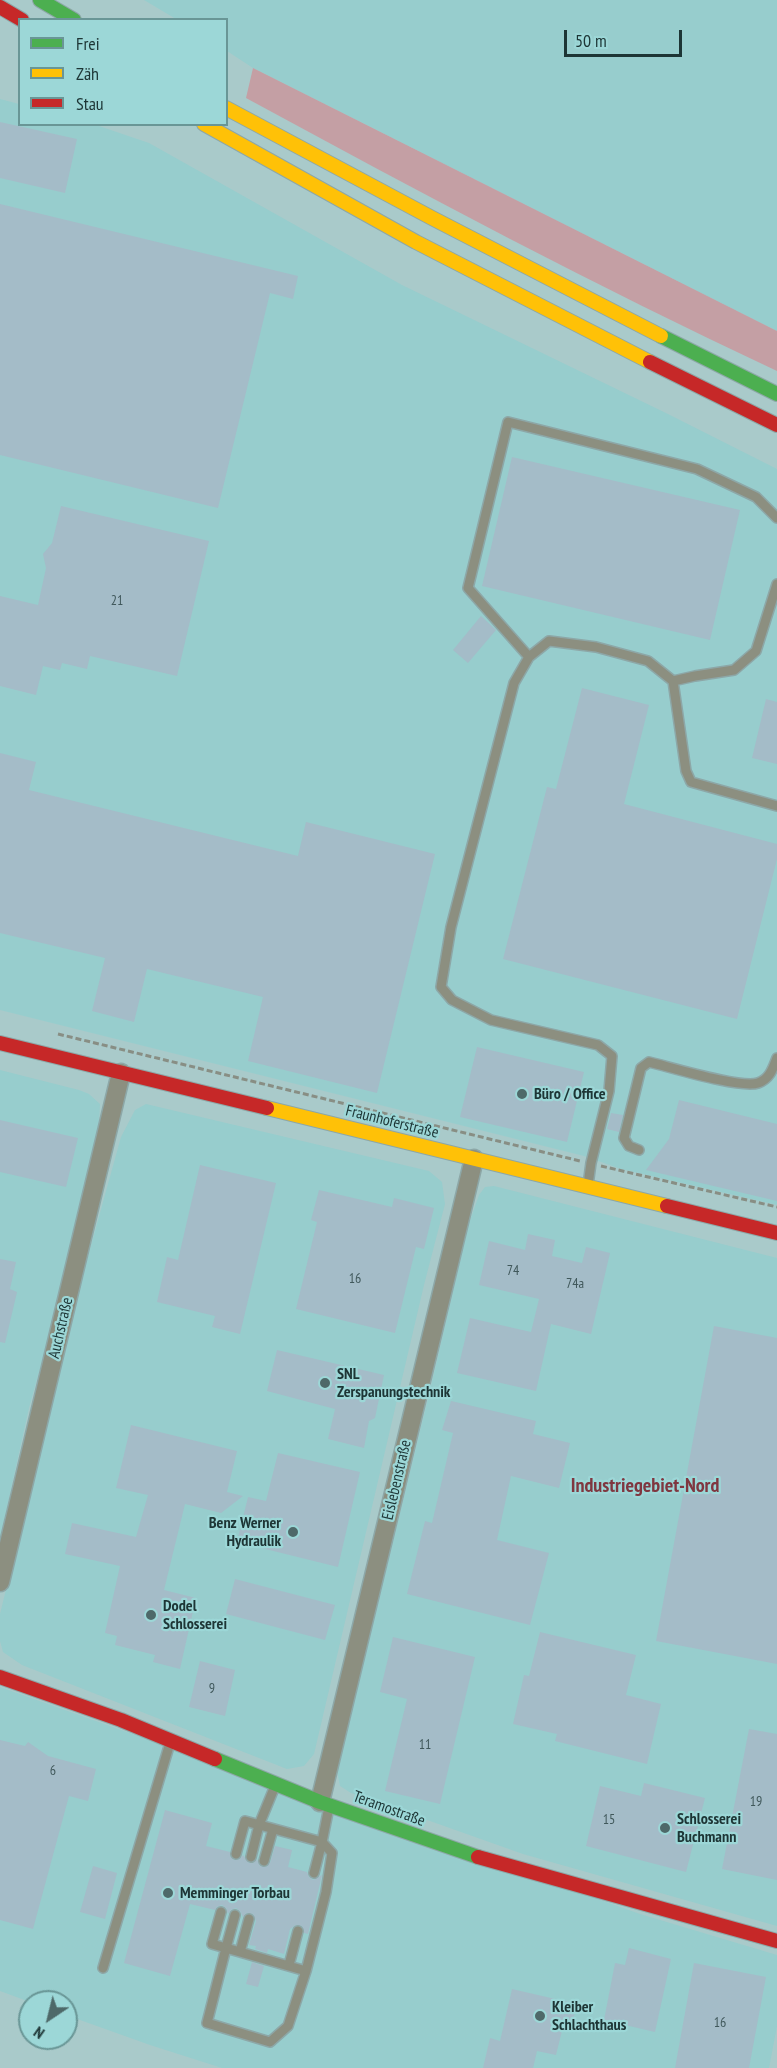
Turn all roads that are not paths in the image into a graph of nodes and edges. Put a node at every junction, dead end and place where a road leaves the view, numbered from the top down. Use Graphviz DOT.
graph roads {
  1 [pos="40,0"];
  2 [pos="0,7"];
  3 [pos="19,18"];
  4 [pos="71,18"];
  5 [pos="228,109"];
  6 [pos="208,126"];
  7 [pos="777,394"];
  8 [pos="777,425"];
  9 [pos="777,518"];
  10 [pos="777,584"];
  11 [pos="529,657"];
  12 [pos="673,681"];
  13 [pos="777,806"];
  14 [pos="0,1043"];
  15 [pos="777,1058"];
  16 [pos="121,1073"];
  17 [pos="639,1150"];
  18 [pos="474,1159"];
  19 [pos="587,1186"];
  20 [pos="777,1233"];
  21 [pos="0,1582"];
  22 [pos="0,1677"];
  23 [pos="171,1740"];
  24 [pos="276,1784"];
  25 [pos="325,1803"];
  26 [pos="259,1825"];
  27 [pos="273,1829"];
  28 [pos="322,1842"];
  29 [pos="236,1854"];
  30 [pos="251,1857"];
  31 [pos="264,1861"];
  32 [pos="314,1873"];
  33 [pos="221,1912"];
  34 [pos="235,1915"];
  35 [pos="249,1919"];
  36 [pos="298,1931"];
  37 [pos="777,1941"];
  38 [pos="226,1948"];
  39 [pos="240,1952"];
  40 [pos="289,1965"];
  41 [pos="103,1968"];
  42 [pos="306,1971"];
  1 -- 4 [label="main road"];
  2 -- 3 [label="main road"];
  5 -- 7 [label="main road"];
  6 -- 8 [label="main road"];
  9 -- 11 [label="lane"];
  10 -- 12 [label="lane"];
  11 -- 12 [label="lane"];
  11 -- 19 [label="lane"];
  12 -- 13 [label="lane"];
  14 -- 16 [label="main road, Fraunhoferstraße"];
  15 -- 17 [label="lane"];
  16 -- 18 [label="main road, Fraunhoferstraße"];
  16 -- 21 [label="street, Auchstraße"];
  18 -- 19 [label="main road, Fraunhoferstraße"];
  18 -- 25 [label="street, Eislebenstraße"];
  19 -- 20 [label="main road, Fraunhoferstraße"];
  22 -- 23 [label="main road, Teramostraße"];
  23 -- 24 [label="main road, Teramostraße"];
  23 -- 41 [label="lane"];
  24 -- 25 [label="main road, Teramostraße"];
  24 -- 26 [label="lane"];
  25 -- 28 [label="lane"];
  25 -- 37 [label="main road, Teramostraße"];
  26 -- 27 [label="lane"];
  26 -- 29 [label="lane"];
  26 -- 30 [label="lane"];
  27 -- 28 [label="lane"];
  27 -- 31 [label="lane"];
  28 -- 32 [label="lane"];
  28 -- 42 [label="lane"];
  33 -- 38 [label="lane"];
  34 -- 38 [label="lane"];
  35 -- 39 [label="lane"];
  36 -- 40 [label="lane"];
  38 -- 39 [label="lane"];
  38 -- 42 [label="lane"];
  39 -- 40 [label="lane"];
  40 -- 42 [label="lane"];
}
